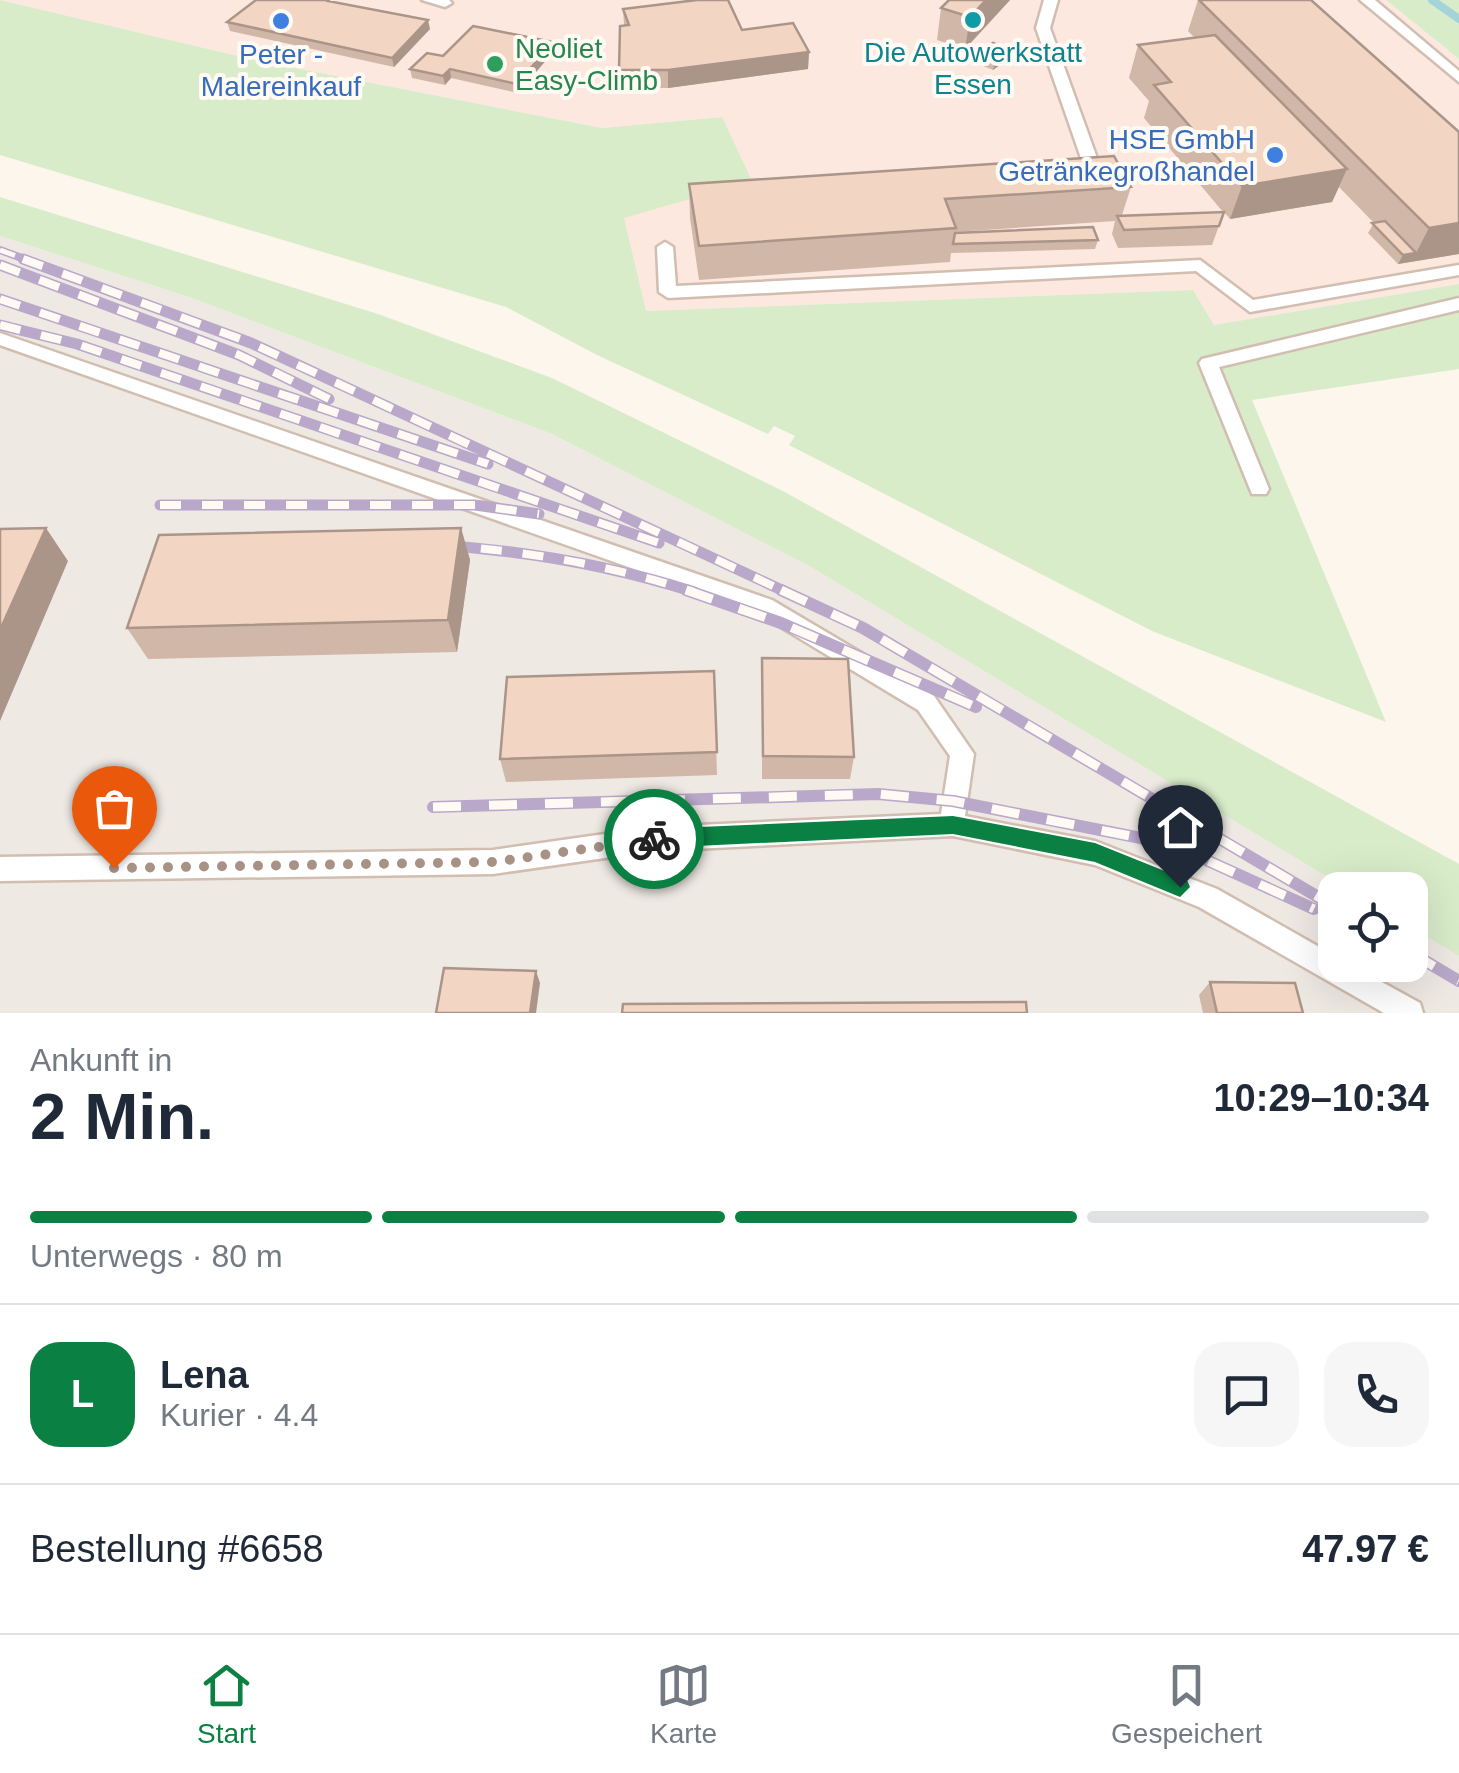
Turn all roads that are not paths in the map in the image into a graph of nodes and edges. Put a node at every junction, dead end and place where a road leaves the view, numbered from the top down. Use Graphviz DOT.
graph roads {
  1 [pos="429,0"];
  2 [pos="1051,0"];
  3 [pos="1367,0"];
  4 [pos="444,3"];
  5 [pos="1459,78"];
  6 [pos="1090,161"];
  7 [pos="664,247"];
  8 [pos="1459,270"];
  9 [pos="1459,304"];
  10 [pos="0,340"];
  11 [pos="1259,488"];
  12 [pos="953,825"];
  13 [pos="0,869"];
  14 [pos="1410,1013"];
  1 -- 4 [label="lane"];
  2 -- 6 [label="lane"];
  3 -- 5 [label="lane"];
  7 -- 8 [label="lane"];
  9 -- 11 [label="lane"];
  10 -- 12 [label="lane"];
  12 -- 13 [label="lane"];
  12 -- 14 [label="lane"];
}
